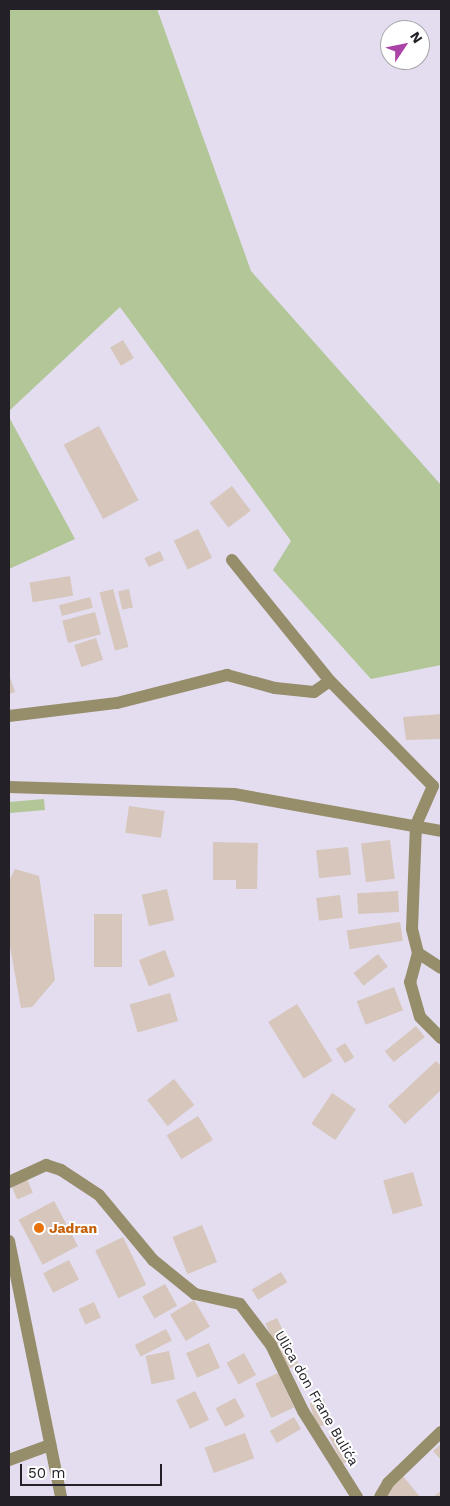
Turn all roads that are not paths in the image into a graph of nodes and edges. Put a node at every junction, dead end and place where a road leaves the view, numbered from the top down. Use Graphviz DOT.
graph roads {
  1 [pos="232,560"];
  2 [pos="330,681"];
  3 [pos="9,716"];
  4 [pos="9,787"];
  5 [pos="416,825"];
  6 [pos="441,831"];
  7 [pos="418,953"];
  8 [pos="441,968"];
  9 [pos="441,1038"];
  10 [pos="9,1182"];
  11 [pos="9,1241"];
  12 [pos="441,1432"];
  13 [pos="50,1445"];
  14 [pos="9,1460"];
  15 [pos="61,1497"];
  16 [pos="357,1497"];
  17 [pos="380,1497"];
  1 -- 2 [label="street"];
  2 -- 3 [label="street"];
  2 -- 5 [label="street"];
  4 -- 5 [label="street"];
  5 -- 6 [label="street"];
  5 -- 7 [label="street"];
  7 -- 8 [label="street"];
  7 -- 9 [label="street"];
  10 -- 16 [label="street, Ulica don Frane Bulića"];
  11 -- 13 [label="street"];
  12 -- 17 [label="street"];
  13 -- 14 [label="street"];
  13 -- 15 [label="street"];
}
